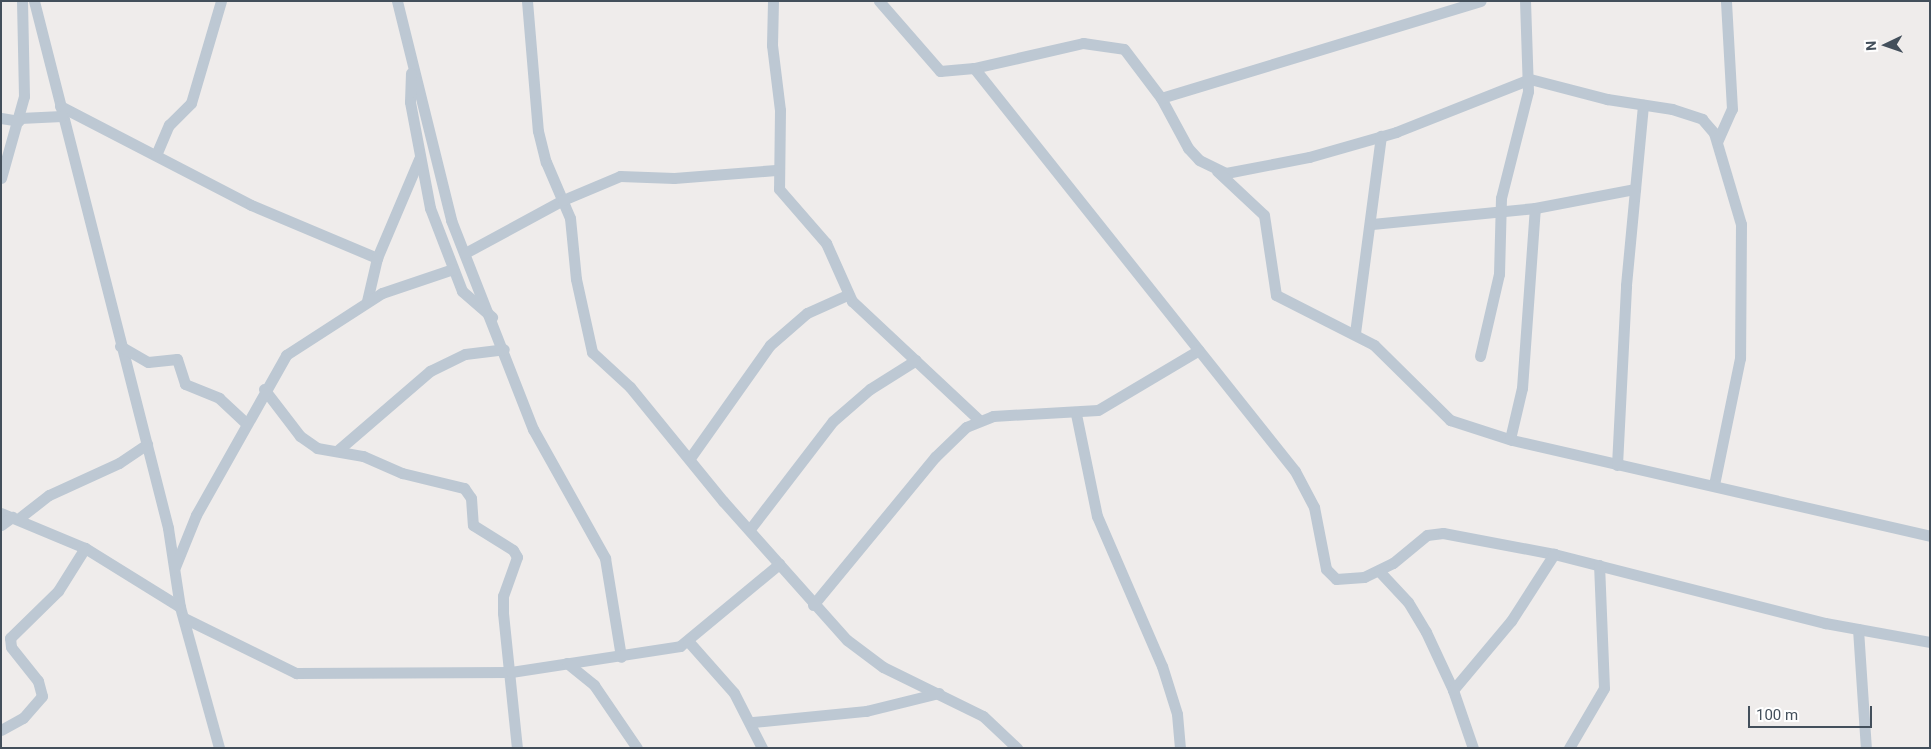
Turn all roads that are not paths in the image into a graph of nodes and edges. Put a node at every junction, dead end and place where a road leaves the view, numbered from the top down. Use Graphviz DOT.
graph roads {
  1 [pos="22,1"];
  2 [pos="34,1"];
  3 [pos="221,1"];
  4 [pos="397,1"];
  5 [pos="526,1"];
  6 [pos="773,1"];
  7 [pos="879,1"];
  8 [pos="1481,1"];
  9 [pos="1525,1"];
  10 [pos="1726,1"];
  11 [pos="974,68"];
  12 [pos="412,70"];
  13 [pos="1530,79"];
  14 [pos="1161,98"];
  15 [pos="1643,105"];
  16 [pos="61,111"];
  17 [pos="1,118"];
  18 [pos="19,119"];
  19 [pos="1382,136"];
  20 [pos="1717,142"];
  21 [pos="156,155"];
  22 [pos="420,157"];
  23 [pos="776,170"];
  24 [pos="1216,171"];
  25 [pos="1,178"];
  26 [pos="1635,189"];
  27 [pos="563,200"];
  28 [pos="1535,208"];
  29 [pos="1500,212"];
  30 [pos="1372,224"];
  31 [pos="465,253"];
  32 [pos="377,258"];
  33 [pos="453,269"];
  34 [pos="847,295"];
  35 [pos="367,301"];
  36 [pos="493,318"];
  37 [pos="1356,333"];
  38 [pos="120,346"];
  39 [pos="504,349"];
  40 [pos="1200,350"];
  41 [pos="1480,356"];
  42 [pos="916,360"];
  43 [pos="264,389"];
  44 [pos="1076,414"];
  45 [pos="978,419"];
  46 [pos="245,422"];
  47 [pos="1510,439"];
  48 [pos="147,444"];
  49 [pos="336,451"];
  50 [pos="690,458"];
  51 [pos="1617,465"];
  52 [pos="1714,485"];
  53 [pos="10,516"];
  54 [pos="1,525"];
  55 [pos="168,528"];
  56 [pos="750,529"];
  57 [pos="188,533"];
  58 [pos="1930,536"];
  59 [pos="85,548"];
  60 [pos="1554,554"];
  61 [pos="780,564"];
  62 [pos="1599,565"];
  63 [pos="175,568"];
  64 [pos="1379,571"];
  65 [pos="176,582"];
  66 [pos="160,593"];
  67 [pos="813,605"];
  68 [pos="182,613"];
  69 [pos="1858,629"];
  70 [pos="688,641"];
  71 [pos="1930,642"];
  72 [pos="622,657"];
  73 [pos="567,664"];
  74 [pos="511,672"];
  75 [pos="1453,690"];
  76 [pos="939,693"];
  77 [pos="753,722"];
  78 [pos="1,730"];
  79 [pos="217,745"];
  80 [pos="517,748"];
  81 [pos="637,748"];
  82 [pos="762,748"];
  83 [pos="1017,748"];
  84 [pos="1180,748"];
  85 [pos="1473,748"];
  86 [pos="1569,748"];
  87 [pos="1866,748"];
  1 -- 18 [label="street"];
  2 -- 16 [label="street"];
  3 -- 21 [label="street"];
  4 -- 12 [label="street"];
  5 -- 27 [label="street"];
  6 -- 23 [label="street"];
  7 -- 11 [label="street"];
  8 -- 14 [label="street"];
  9 -- 13 [label="street"];
  10 -- 20 [label="street"];
  11 -- 14 [label="street"];
  11 -- 40 [label="street"];
  12 -- 22 [label="street"];
  12 -- 31 [label="street"];
  13 -- 15 [label="street"];
  13 -- 19 [label="street"];
  13 -- 29 [label="street"];
  14 -- 24 [label="street"];
  15 -- 20 [label="street"];
  15 -- 26 [label="street"];
  16 -- 18 [label="street"];
  16 -- 21 [label="street"];
  16 -- 38 [label="street"];
  17 -- 18 [label="street"];
  18 -- 25 [label="street"];
  19 -- 24 [label="street"];
  19 -- 30 [label="street"];
  20 -- 52 [label="street"];
  21 -- 32 [label="street"];
  22 -- 32 [label="street"];
  22 -- 33 [label="street"];
  23 -- 27 [label="street"];
  23 -- 34 [label="street"];
  24 -- 37 [label="street"];
  26 -- 28 [label="street"];
  26 -- 51 [label="street"];
  27 -- 31 [label="street"];
  27 -- 50 [label="street"];
  28 -- 29 [label="street"];
  28 -- 47 [label="street"];
  29 -- 30 [label="street"];
  29 -- 41 [label="street"];
  30 -- 37 [label="street"];
  31 -- 36 [label="street"];
  32 -- 35 [label="street"];
  33 -- 35 [label="street"];
  33 -- 36 [label="street"];
  34 -- 42 [label="street"];
  34 -- 50 [label="street"];
  35 -- 43 [label="street"];
  36 -- 39 [label="street"];
  37 -- 47 [label="street"];
  38 -- 46 [label="street"];
  38 -- 48 [label="street"];
  39 -- 49 [label="street"];
  39 -- 72 [label="street"];
  40 -- 44 [label="street"];
  40 -- 64 [label="street"];
  42 -- 45 [label="street"];
  42 -- 56 [label="street"];
  43 -- 46 [label="street"];
  43 -- 49 [label="street"];
  44 -- 45 [label="street"];
  44 -- 84 [label="street"];
  45 -- 67 [label="street"];
  46 -- 57 [label="street"];
  47 -- 51 [label="street"];
  48 -- 53 [label="street"];
  48 -- 55 [label="street"];
  49 -- 74 [label="street"];
  50 -- 56 [label="street"];
  51 -- 52 [label="street"];
  52 -- 58 [label="street"];
  53 -- 54 [label="street"];
  53 -- 59 [label="street"];
  55 -- 57 [label="street"];
  55 -- 63 [label="street"];
  56 -- 61 [label="street"];
  57 -- 63 [label="street"];
  59 -- 66 [label="street"];
  59 -- 78 [label="street"];
  60 -- 62 [label="street"];
  60 -- 64 [label="street"];
  60 -- 75 [label="street"];
  61 -- 67 [label="street"];
  61 -- 70 [label="street"];
  62 -- 69 [label="street"];
  62 -- 86 [label="street"];
  63 -- 65 [label="street"];
  64 -- 75 [label="street"];
  65 -- 66 [label="street"];
  65 -- 68 [label="street"];
  66 -- 68 [label="street"];
  67 -- 76 [label="street"];
  68 -- 74 [label="street"];
  68 -- 79 [label="street"];
  69 -- 71 [label="street"];
  69 -- 87 [label="street"];
  70 -- 72 [label="street"];
  70 -- 77 [label="street"];
  72 -- 73 [label="street"];
  73 -- 74 [label="street"];
  73 -- 81 [label="street"];
  74 -- 80 [label="street"];
  75 -- 85 [label="street"];
  76 -- 77 [label="street"];
  76 -- 83 [label="street"];
  77 -- 82 [label="street"];
}
